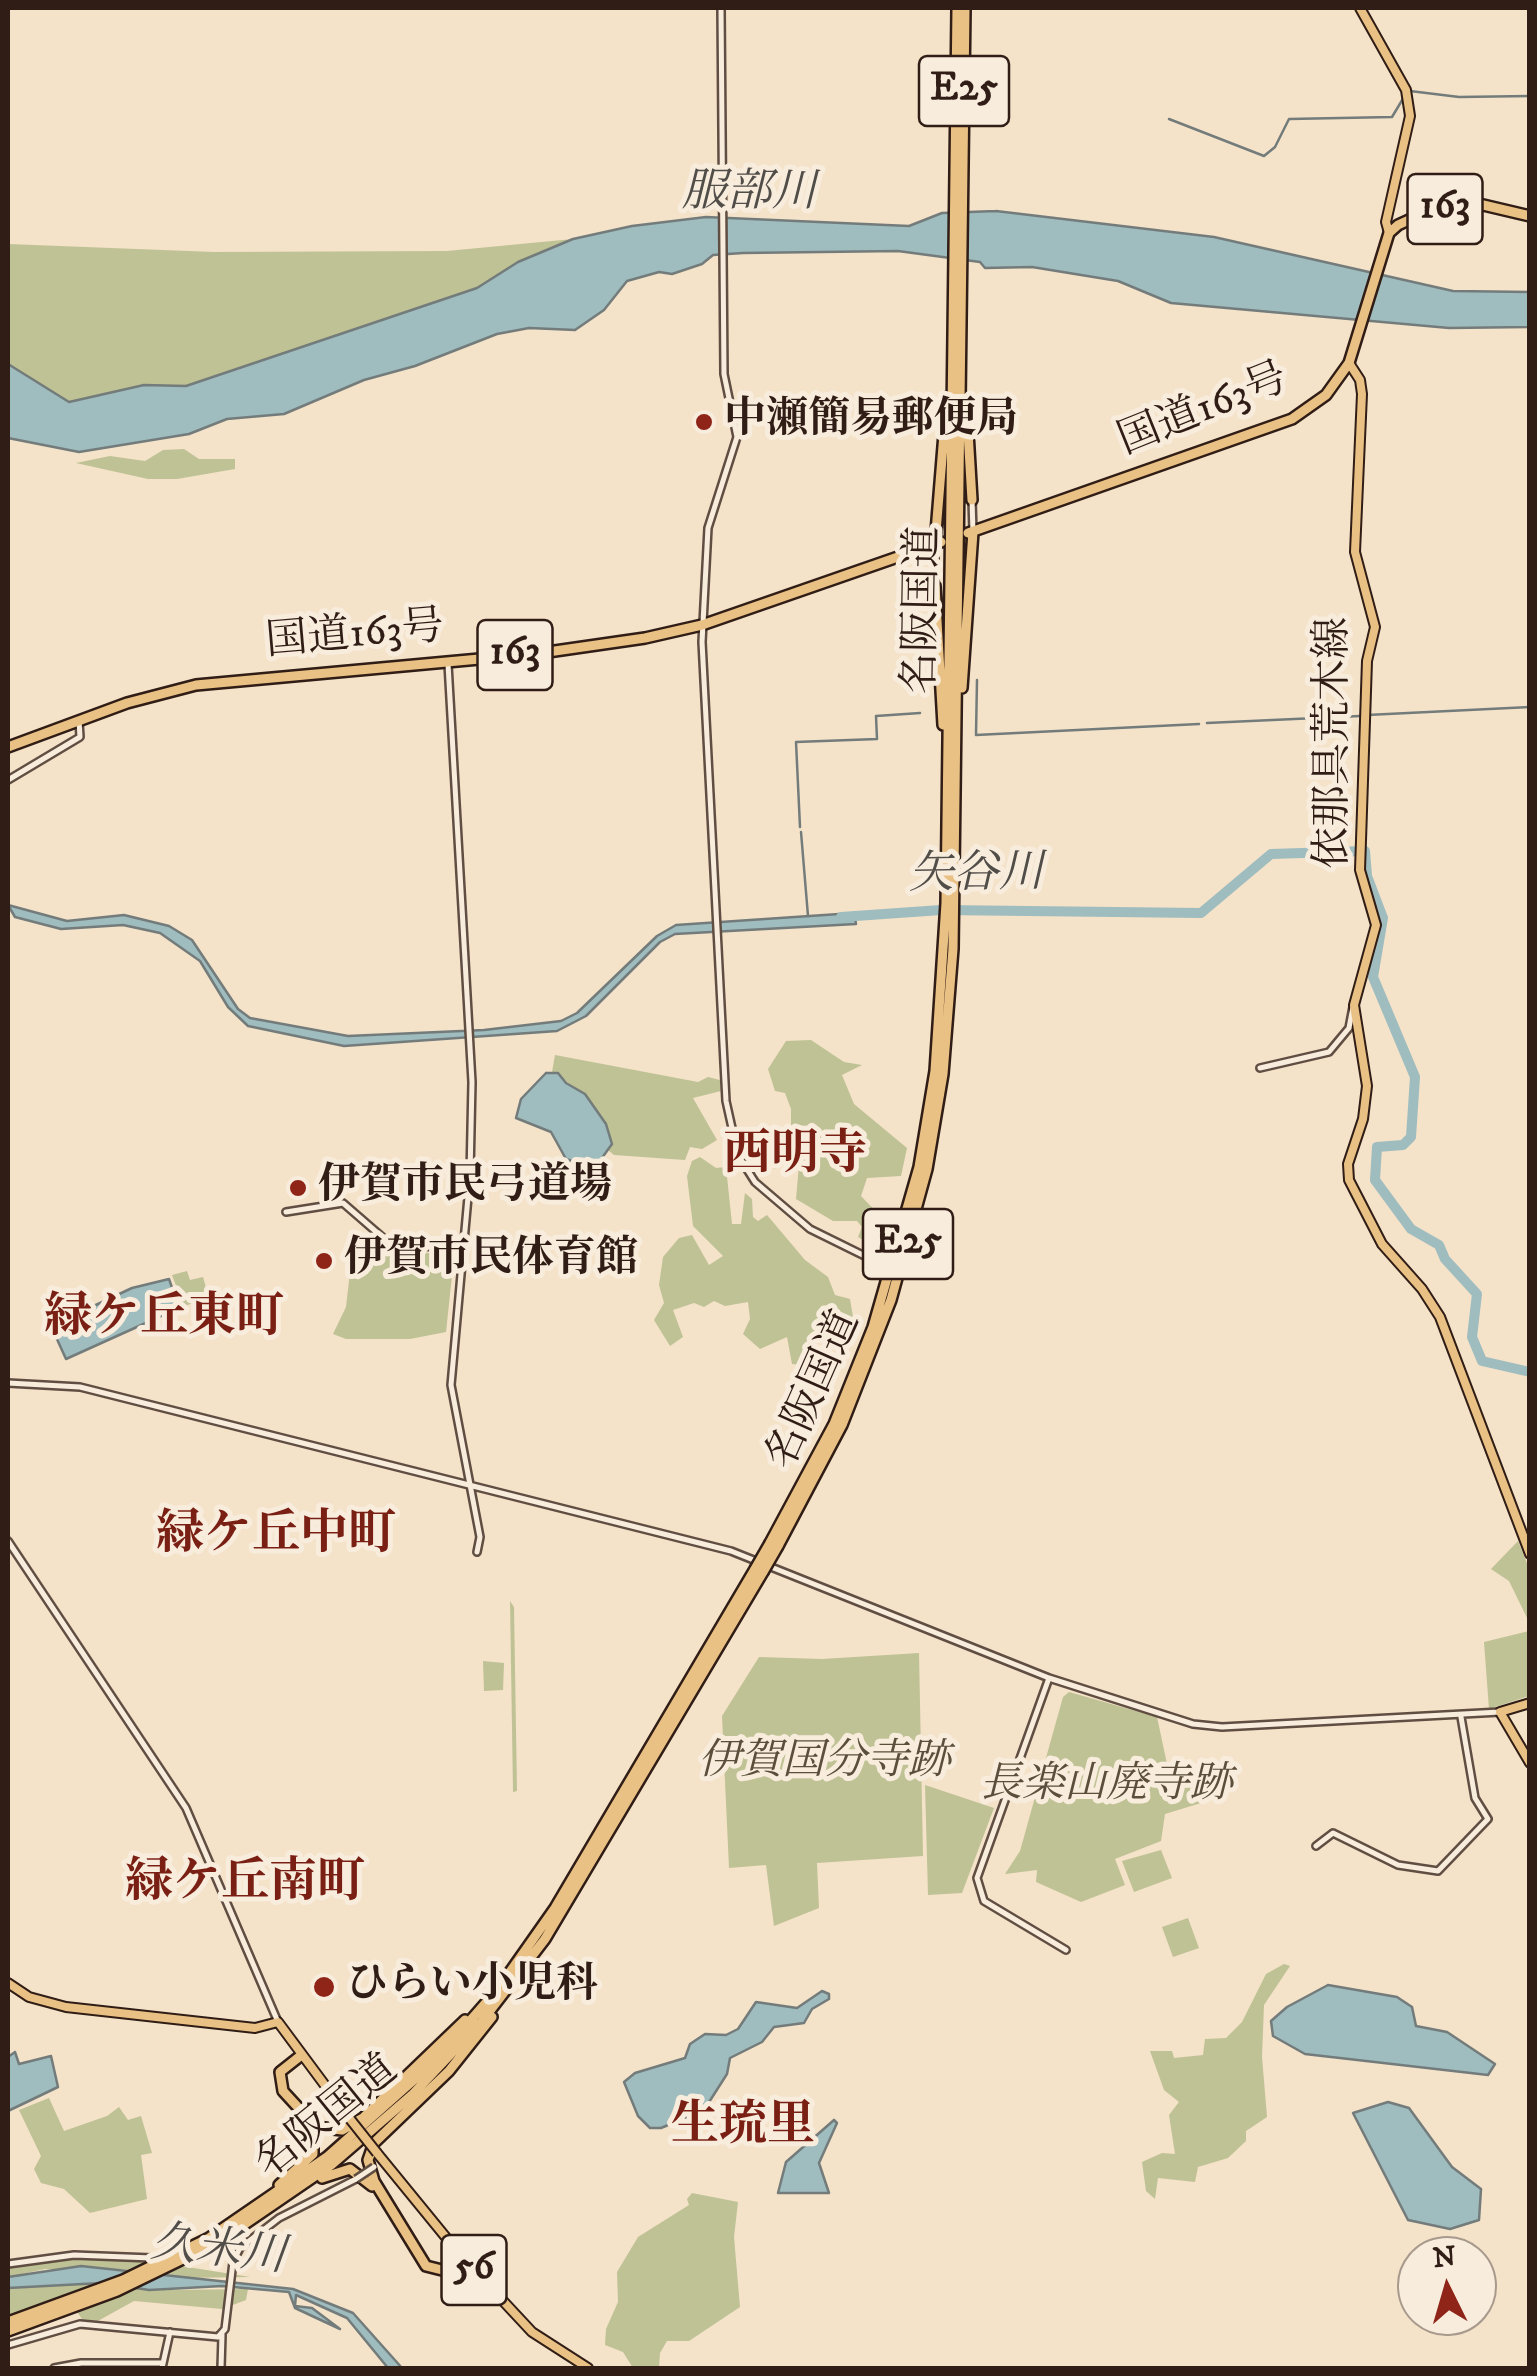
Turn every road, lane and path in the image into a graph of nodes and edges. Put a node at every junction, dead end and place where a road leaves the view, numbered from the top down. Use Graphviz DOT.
graph roads {
  1 [pos="722,8"];
  2 [pos="957,8"];
  3 [pos="965,8"];
  4 [pos="1360,8"];
  5 [pos="959,174"];
  6 [pos="1530,216"];
  7 [pos="1389,233"];
  8 [pos="956,339"];
  9 [pos="1349,364"];
  10 [pos="972,500"];
  11 [pos="970,532"];
  12 [pos="938,543"];
  13 [pos="935,586"];
  14 [pos="702,625"];
  15 [pos="448,661"];
  16 [pos="80,721"];
  17 [pos="8,746"];
  18 [pos="8,780"];
  19 [pos="947,783"];
  20 [pos="956,804"];
  21 [pos="950,903"];
  22 [pos="1354,1005"];
  23 [pos="1260,1068"];
  24 [pos="286,1212"];
  25 [pos="462,1250"];
  26 [pos="885,1266"];
  27 [pos="8,1382"];
  28 [pos="468,1486"];
  29 [pos="8,1541"];
  30 [pos="477,1552"];
  31 [pos="1530,1554"];
  32 [pos="759,1571"];
  33 [pos="1049,1678"];
  34 [pos="1530,1703"];
  35 [pos="1500,1712"];
  36 [pos="1461,1717"];
  37 [pos="1530,1763"];
  38 [pos="1316,1846"];
  39 [pos="555,1908"];
  40 [pos="1066,1950"];
  41 [pos="526,1965"];
  42 [pos="8,1983"];
  43 [pos="278,2022"];
  44 [pos="298,2055"];
  45 [pos="380,2156"];
  46 [pos="214,2240"];
  47 [pos="152,2258"];
  48 [pos="463,2258"];
  49 [pos="8,2264"];
  50 [pos="8,2322"];
  51 [pos="8,2331"];
  52 [pos="170,2332"];
  53 [pos="222,2335"];
  54 [pos="8,2345"];
  55 [pos="162,2366"];
  56 [pos="54,2368"];
  57 [pos="221,2368"];
  58 [pos="588,2368"];
  1 -- 14 [label="street"];
  2 -- 5 [label="highway, E25"];
  3 -- 5 [label="highway, E25"];
  4 -- 7 [label="main road"];
  5 -- 8 [label="highway"];
  6 -- 7 [label="highway, 163"];
  7 -- 9 [label="highway, 国道163号 / 163"];
  8 -- 10 [label="highway"];
  8 -- 12 [label="highway"];
  8 -- 19 [label="highway, 名阪国道 / E25"];
  8 -- 20 [label="highway, 名阪国道 / E25"];
  9 -- 11 [label="highway, 国道163号 / 163"];
  9 -- 22 [label="main road, 依那具荒木線"];
  10 -- 11 [label="street"];
  11 -- 20 [label="highway"];
  12 -- 13 [label="street"];
  12 -- 14 [label="highway, 国道163号 / 163"];
  13 -- 19 [label="highway"];
  14 -- 15 [label="highway, 国道163号 / 163"];
  14 -- 26 [label="street"];
  15 -- 16 [label="highway, 国道163号 / 163"];
  15 -- 25 [label="street"];
  16 -- 17 [label="highway, 国道163号 / 163"];
  16 -- 18 [label="street"];
  19 -- 21 [label="highway, 名阪国道 / E25"];
  20 -- 21 [label="highway, 名阪国道 / E25"];
  21 -- 32 [label="highway, 名阪国道 / E25, bridge"];
  22 -- 23 [label="street"];
  22 -- 31 [label="main road, 依那具荒木線"];
  24 -- 25 [label="street"];
  25 -- 28 [label="street"];
  27 -- 28 [label="street"];
  28 -- 30 [label="street"];
  28 -- 33 [label="street"];
  29 -- 43 [label="street"];
  32 -- 39 [label="highway, 名阪国道 / E25"];
  32 -- 41 [label="highway, 名阪国道 / E25"];
  33 -- 36 [label="street"];
  33 -- 40 [label="street"];
  34 -- 35 [label="main road"];
  35 -- 36 [label="street"];
  35 -- 37 [label="main road"];
  36 -- 38 [label="street"];
  39 -- 44 [label="highway"];
  39 -- 46 [label="highway, 名阪国道 / E25"];
  41 -- 46 [label="highway, 名阪国道 / E25"];
  41 -- 48 [label="highway"];
  42 -- 43 [label="main road"];
  43 -- 44 [label="main road, 56"];
  44 -- 45 [label="main road, 56, bridge"];
  44 -- 46 [label="highway"];
  45 -- 48 [label="main road, 56"];
  45 -- 53 [label="street, bridge"];
  46 -- 48 [label="highway"];
  46 -- 50 [label="highway, 名阪国道 / E25"];
  46 -- 51 [label="highway, 名阪国道 / E25"];
  47 -- 49 [label="street"];
  48 -- 58 [label="main road, 56"];
  52 -- 53 [label="street"];
  52 -- 54 [label="street"];
  52 -- 55 [label="street"];
  53 -- 57 [label="street"];
  55 -- 56 [label="street"];
}
